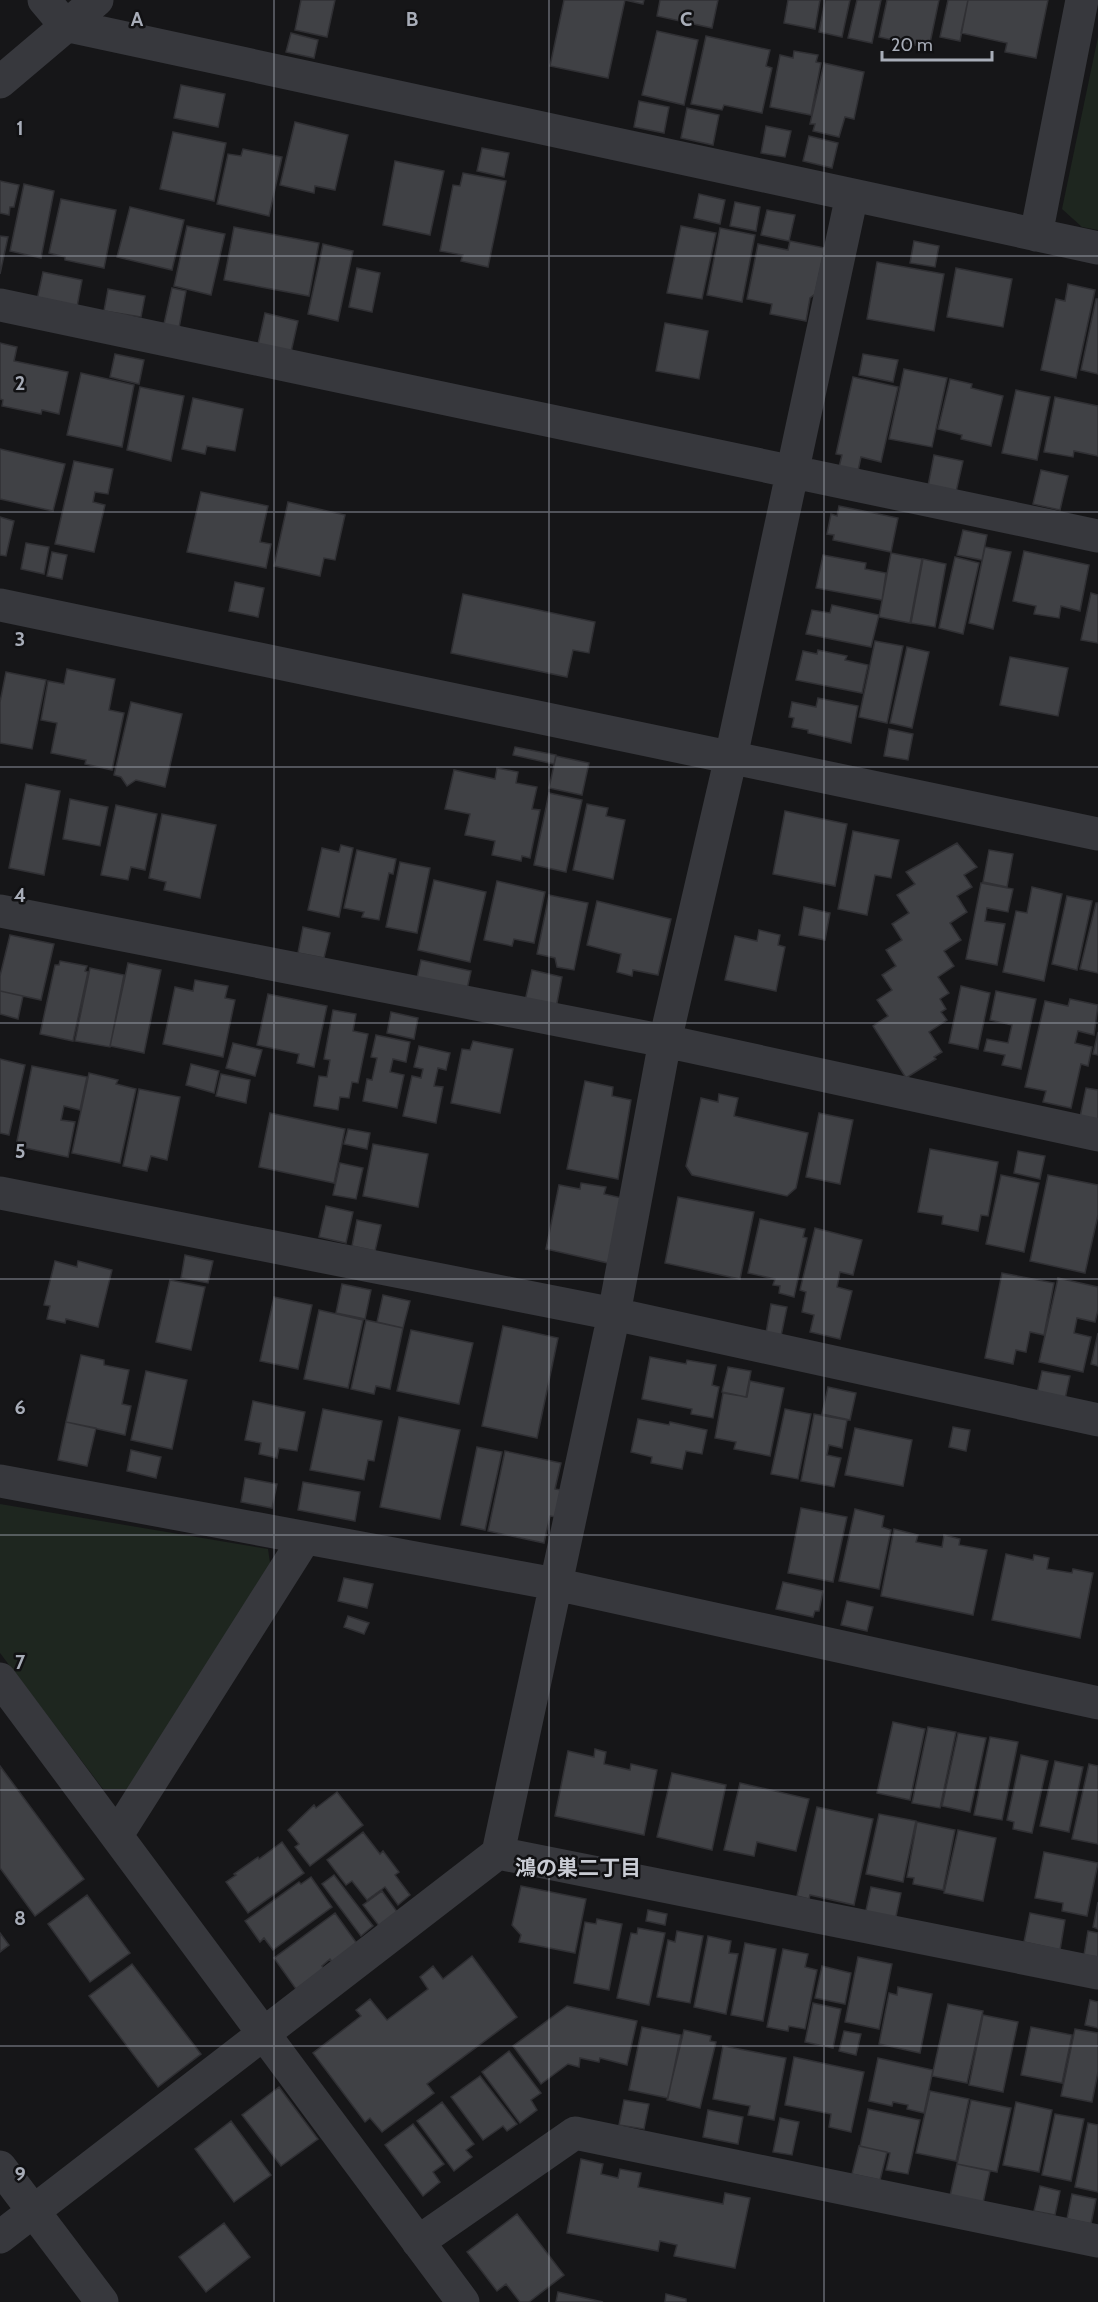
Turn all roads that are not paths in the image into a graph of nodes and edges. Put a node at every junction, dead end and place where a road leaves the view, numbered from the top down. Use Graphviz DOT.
graph roads {
  1 [pos="44,0"];
  2 [pos="97,0"];
  3 [pos="1082,0"];
  4 [pos="65,26"];
  5 [pos="0,82"];
  6 [pos="852,195"];
  7 [pos="1036,235"];
  8 [pos="1098,248"];
  9 [pos="0,305"];
  10 [pos="792,472"];
  11 [pos="1098,536"];
  12 [pos="0,605"];
  13 [pos="731,757"];
  14 [pos="1098,834"];
  15 [pos="0,910"];
  16 [pos="665,1041"];
  17 [pos="1098,1135"];
  18 [pos="0,1193"];
  19 [pos="614,1314"];
  20 [pos="1098,1420"];
  21 [pos="0,1481"];
  22 [pos="305,1538"];
  23 [pos="555,1584"];
  24 [pos="0,1679"];
  25 [pos="1098,1703"];
  26 [pos="117,1835"];
  27 [pos="498,1854"];
  28 [pos="1098,1973"];
  29 [pos="263,2036"];
  30 [pos="0,2167"];
  31 [pos="34,2212"];
  32 [pos="0,2238"];
  33 [pos="1098,2241"];
  34 [pos="418,2242"];
  35 [pos="102,2302"];
  36 [pos="463,2302"];
  1 -- 4 [label="street"];
  2 -- 4 [label="street"];
  3 -- 7 [label="street"];
  4 -- 5 [label="street"];
  4 -- 6 [label="street"];
  6 -- 7 [label="street"];
  6 -- 10 [label="street"];
  7 -- 8 [label="street"];
  9 -- 10 [label="street"];
  10 -- 11 [label="street"];
  10 -- 13 [label="street"];
  12 -- 13 [label="street"];
  13 -- 14 [label="street"];
  13 -- 16 [label="street"];
  15 -- 16 [label="street"];
  16 -- 17 [label="street"];
  16 -- 19 [label="street"];
  18 -- 19 [label="street"];
  19 -- 20 [label="street"];
  19 -- 23 [label="street"];
  21 -- 22 [label="street"];
  22 -- 23 [label="street"];
  22 -- 26 [label="street"];
  23 -- 25 [label="street"];
  23 -- 27 [label="street"];
  24 -- 26 [label="street"];
  26 -- 29 [label="street"];
  27 -- 28 [label="street"];
  27 -- 29 [label="street"];
  29 -- 31 [label="street"];
  29 -- 34 [label="street"];
  30 -- 31 [label="street"];
  31 -- 32 [label="street"];
  31 -- 35 [label="street"];
  33 -- 34 [label="street"];
  34 -- 36 [label="street"];
}
